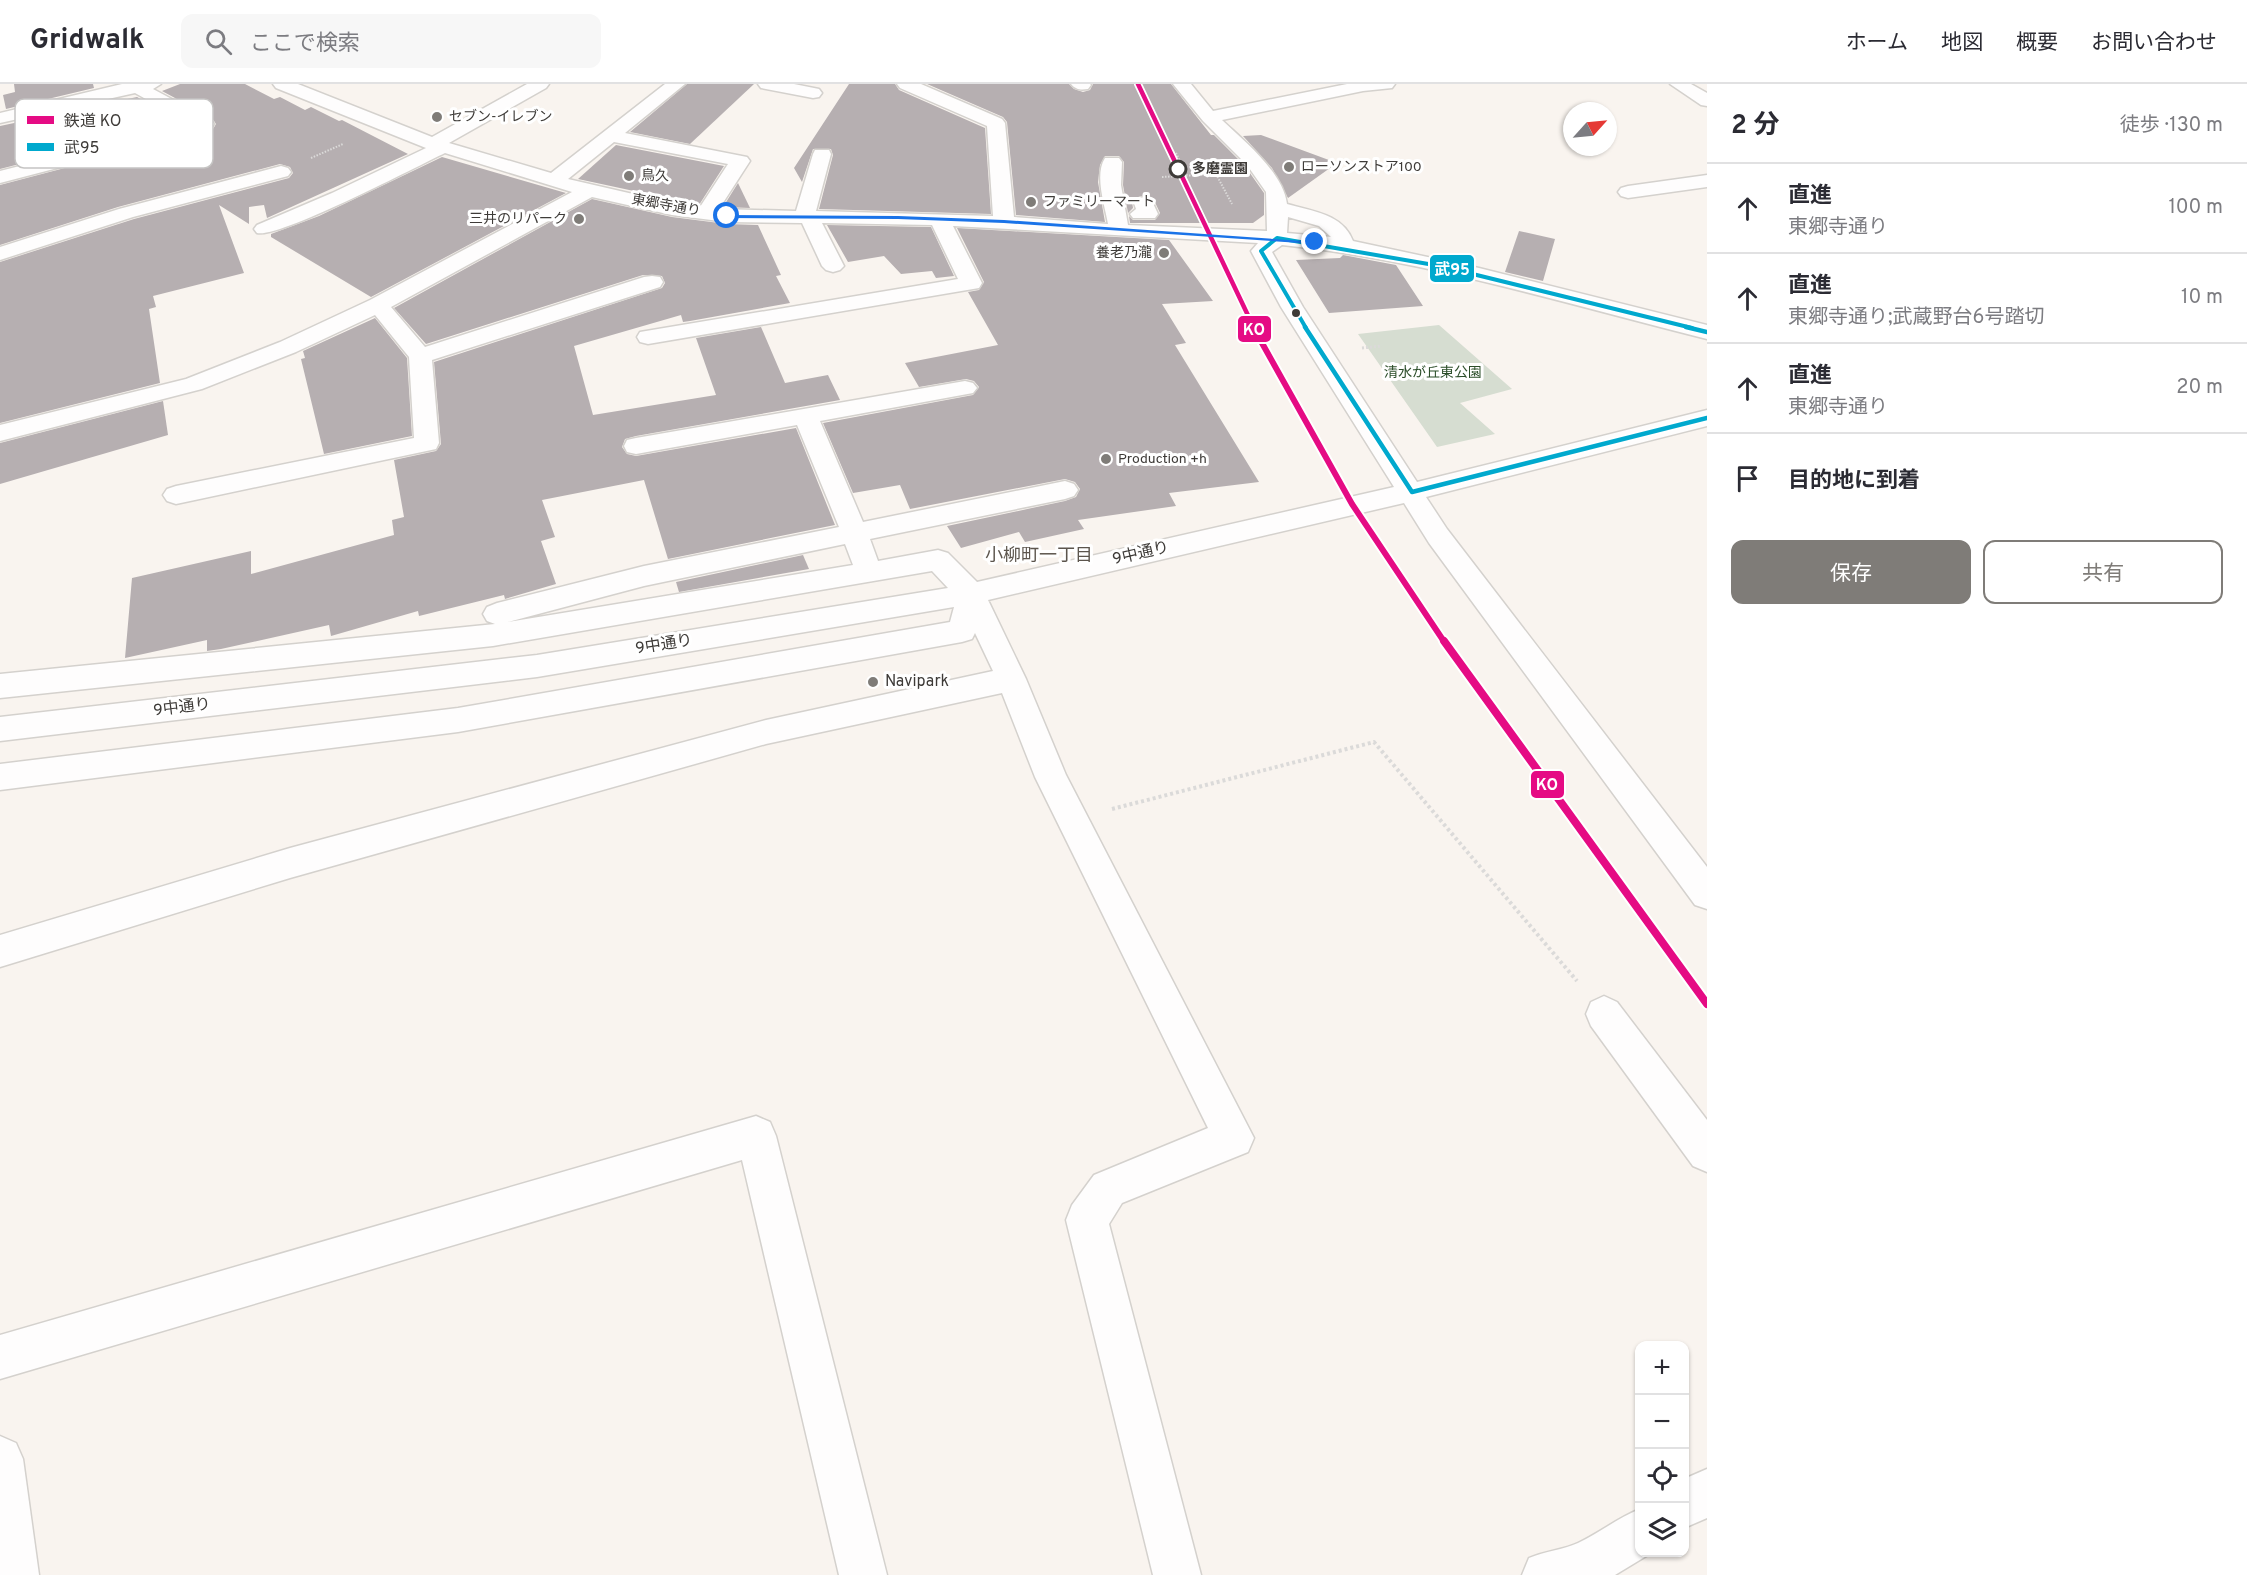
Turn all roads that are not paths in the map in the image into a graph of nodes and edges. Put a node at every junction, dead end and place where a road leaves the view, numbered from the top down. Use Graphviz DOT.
graph roads {
  1 [pos="282,84"];
  2 [pos="540,84"];
  3 [pos="676,84"];
  4 [pos="767,84"];
  5 [pos="906,84"];
  6 [pos="1182,84"];
  7 [pos="1386,84"];
  8 [pos="1679,84"];
  9 [pos="140,85"];
  10 [pos="813,93"];
  11 [pos="81,99"];
  12 [pos="163,99"];
  13 [pos="1707,101"];
  14 [pos="15,114"];
  15 [pos="1209,117"];
  16 [pos="0,118"];
  17 [pos="611,136"];
  18 [pos="438,145"];
  19 [pos="822,154"];
  20 [pos="1112,162"];
  21 [pos="35,168"];
  22 [pos="280,172"];
  23 [pos="0,177"];
  24 [pos="553,181"];
  25 [pos="1707,181"];
  26 [pos="589,191"];
  27 [pos="1628,192"];
  28 [pos="1278,207"];
  29 [pos="706,213"];
  30 [pos="806,217"];
  31 [pos="940,220"];
  32 [pos="1004,222"];
  33 [pos="264,229"];
  34 [pos="1119,231"];
  35 [pos="1277,238"];
  36 [pos="1344,245"];
  37 [pos="0,254"];
  38 [pos="833,266"];
  39 [pos="652,282"];
  40 [pos="378,305"];
  41 [pos="1707,332"];
  42 [pos="648,337"];
  43 [pos="420,356"];
  44 [pos="965,388"];
  45 [pos="805,416"];
  46 [pos="1707,418"];
  47 [pos="0,433"];
  48 [pos="636,446"];
  49 [pos="1065,490"];
  50 [pos="1412,492"];
  51 [pos="176,495"];
  52 [pos="854,532"];
  53 [pos="869,572"];
  54 [pos="971,594"];
  55 [pos="370,647"];
  56 [pos="1011,679"];
  57 [pos="0,686"];
  58 [pos="0,729"];
  59 [pos="0,777"];
  60 [pos="1707,894"];
  61 [pos="0,951"];
  62 [pos="1604,1014"];
  63 [pos="1707,1152"];
  64 [pos="0,1357"];
  65 [pos="0,1459"];
  66 [pos="1707,1491"];
  67 [pos="1687,1503"];
  68 [pos="1635,1536"];
  69 [pos="15,1575"];
  70 [pos="863,1575"];
  71 [pos="1177,1575"];
  72 [pos="1546,1575"];
  1 -- 18 [label="street, 東郷寺通り"];
  2 -- 18 [label="street"];
  3 -- 17 [label="street"];
  4 -- 10 [label="street"];
  5 -- 32 [label="street"];
  6 -- 15 [label="street"];
  7 -- 15 [label="street"];
  8 -- 13 [label="street"];
  9 -- 11 [label="street"];
  9 -- 12 [label="street"];
  14 -- 16 [label="street"];
  15 -- 28 [label="street"];
  17 -- 24 [label="street"];
  17 -- 29 [label="street"];
  18 -- 24 [label="street, 東郷寺通り"];
  18 -- 33 [label="street"];
  19 -- 30 [label="street"];
  20 -- 34 [label="street"];
  21 -- 23 [label="street"];
  22 -- 37 [label="street"];
  24 -- 26 [label="street, 東郷寺通り"];
  25 -- 27 [label="street"];
  26 -- 29 [label="street, 東郷寺通り"];
  26 -- 40 [label="street"];
  28 -- 35 [label="street"];
  28 -- 36 [label="street"];
  29 -- 30 [label="street, 東郷寺通り"];
  30 -- 31 [label="street, 東郷寺通り"];
  30 -- 38 [label="street"];
  31 -- 32 [label="street, 東郷寺通り"];
  31 -- 42 [label="street"];
  32 -- 34 [label="street, 東郷寺通り"];
  34 -- 35 [label="street, 東郷寺通り"];
  35 -- 36 [label="street"];
  35 -- 50 [label="street"];
  36 -- 41 [label="street"];
  39 -- 43 [label="street"];
  40 -- 43 [label="street"];
  40 -- 47 [label="street"];
  43 -- 51 [label="street"];
  44 -- 45 [label="street"];
  45 -- 48 [label="street"];
  45 -- 52 [label="street"];
  46 -- 50 [label="street"];
  49 -- 52 [label="street"];
  50 -- 54 [label="street, 9中通り"];
  50 -- 60 [label="street"];
  52 -- 53 [label="street"];
  52 -- 55 [label="street"];
  53 -- 54 [label="street"];
  53 -- 55 [label="street"];
  54 -- 56 [label="street"];
  54 -- 58 [label="street, 9中通り"];
  54 -- 59 [label="street"];
  55 -- 57 [label="street"];
  56 -- 61 [label="street"];
  56 -- 71 [label="street"];
  62 -- 63 [label="street"];
  64 -- 70 [label="street"];
  65 -- 69 [label="street"];
  66 -- 67 [label="street"];
  68 -- 72 [label="street"];
}
